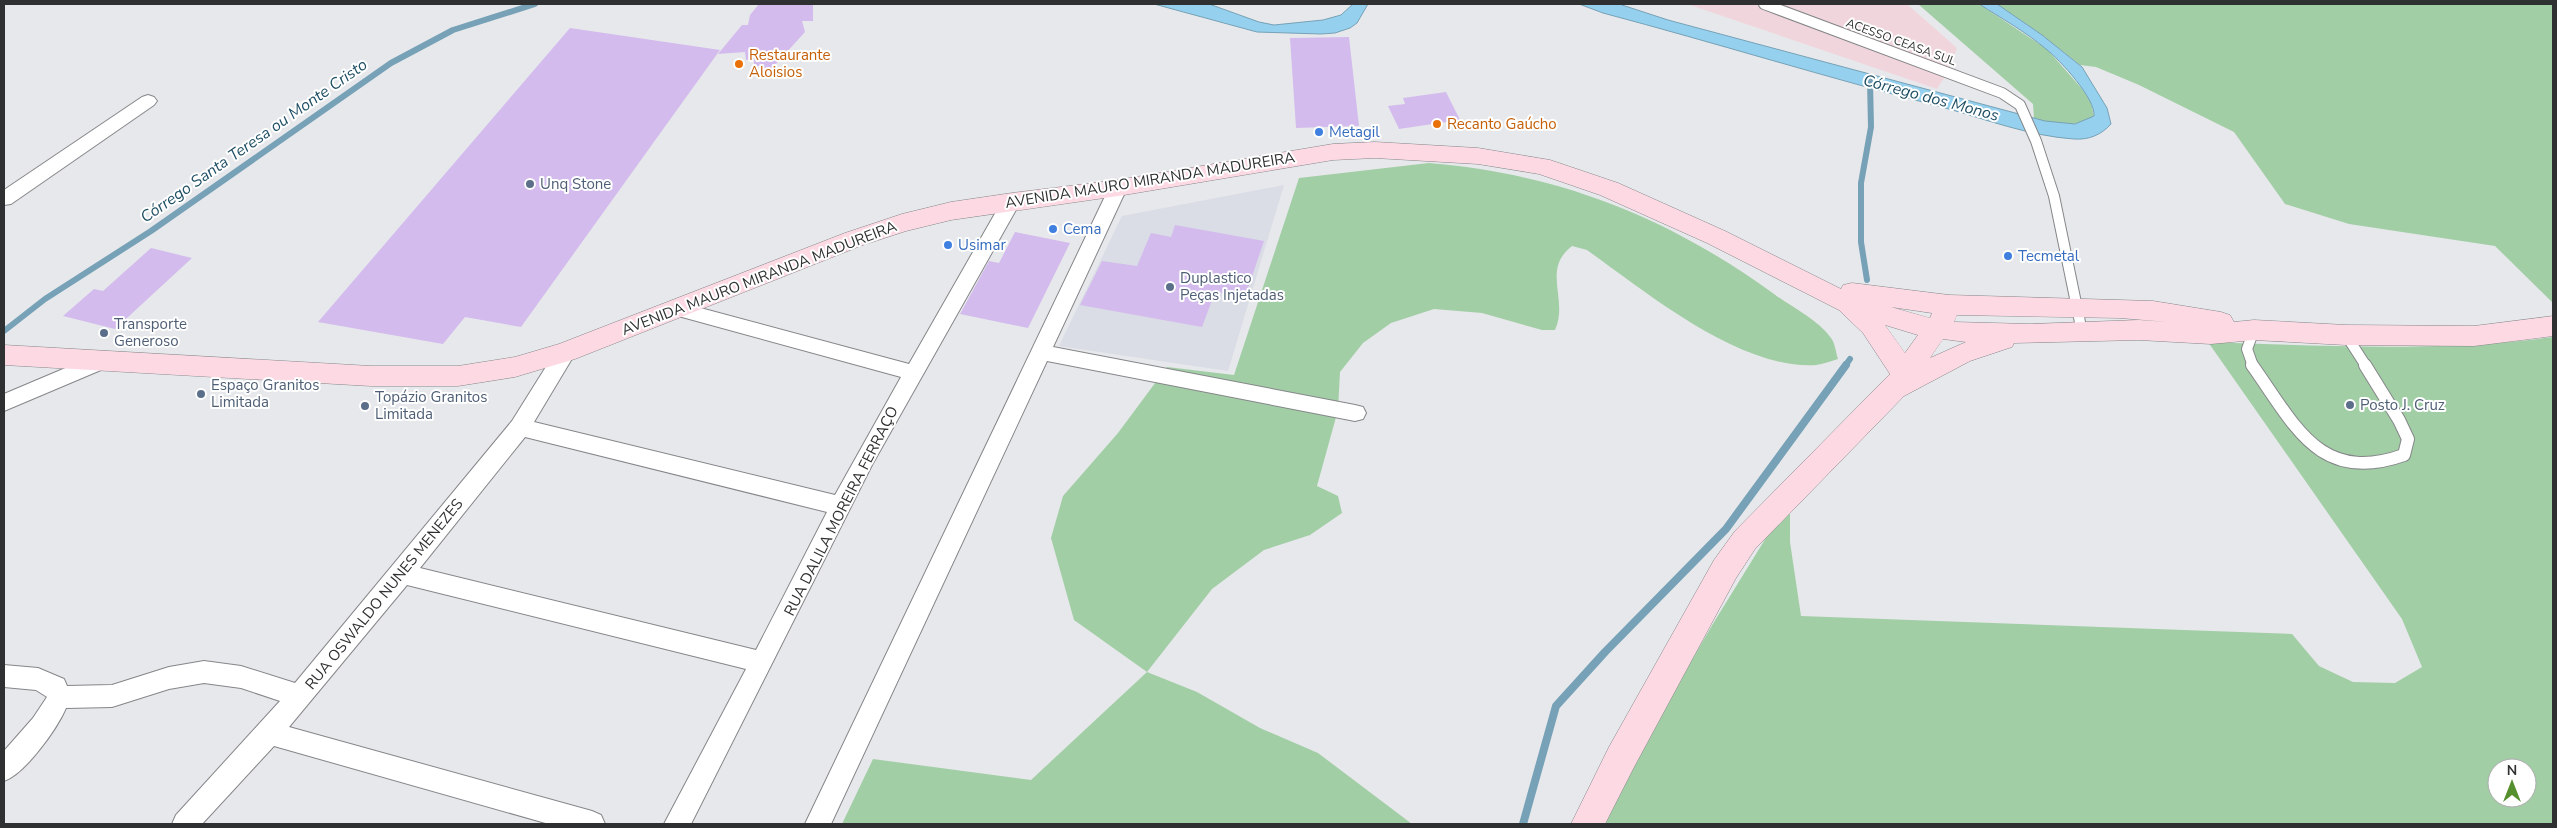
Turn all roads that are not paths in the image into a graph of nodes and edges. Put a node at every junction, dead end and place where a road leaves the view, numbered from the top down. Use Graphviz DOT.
graph roads {
  1 [pos="1764,4"];
  2 [pos="148,102"];
  3 [pos="1118,188"];
  4 [pos="4,199"];
  5 [pos="1012,201"];
  6 [pos="1818,289"];
  7 [pos="1844,302"];
  8 [pos="1950,305"];
  9 [pos="2078,306"];
  10 [pos="678,309"];
  11 [pos="2553,326"];
  12 [pos="1938,328"];
  13 [pos="2254,330"];
  14 [pos="2082,332"];
  15 [pos="2030,334"];
  16 [pos="2346,335"];
  17 [pos="566,352"];
  18 [pos="1041,352"];
  19 [pos="6,355"];
  20 [pos="101,361"];
  21 [pos="914,373"];
  22 [pos="1899,383"];
  23 [pos="4,403"];
  24 [pos="1355,413"];
  25 [pos="520,427"];
  26 [pos="841,506"];
  27 [pos="402,574"];
  28 [pos="762,662"];
  29 [pos="4,676"];
  30 [pos="59,696"];
  31 [pos="300,696"];
  32 [pos="269,732"];
  33 [pos="4,768"];
  34 [pos="185,824"];
  35 [pos="592,824"];
  36 [pos="677,824"];
  37 [pos="818,824"];
  38 [pos="1588,824"];
  1 -- 9 [label="lane, ACESSO CEASA SUL"];
  2 -- 4 [label="street"];
  3 -- 5 [label="main road, AVENIDA MAURO MIRANDA MADUREIRA"];
  3 -- 6 [label="main road, AVENIDA MAURO MIRANDA MADUREIRA"];
  3 -- 18 [label="street"];
  5 -- 10 [label="main road, AVENIDA MAURO MIRANDA MADUREIRA"];
  5 -- 21 [label="street, RUA DALILA MOREIRA FERRAÇO"];
  6 -- 7 [label="main road, AVENIDA MAURO MIRANDA MADUREIRA"];
  6 -- 8 [label="main road, AVENIDA MAURO MIRANDA MADUREIRA"];
  7 -- 12 [label="main road, AVENIDA MAURO MIRANDA MADUREIRA"];
  7 -- 22 [label="main road"];
  8 -- 9 [label="main road, AVENIDA MAURO MIRANDA MADUREIRA"];
  8 -- 12 [label="main road"];
  9 -- 13 [label="main road, AVENIDA MAURO MIRANDA MADUREIRA"];
  9 -- 14 [label="lane"];
  10 -- 17 [label="main road, AVENIDA MAURO MIRANDA MADUREIRA"];
  10 -- 21 [label="street"];
  11 -- 16 [label="main road, AVENIDA MAURO MIRANDA MADUREIRA"];
  12 -- 15 [label="main road, AVENIDA MAURO MIRANDA MADUREIRA"];
  12 -- 22 [label="main road"];
  13 -- 14 [label="main road, AVENIDA MAURO MIRANDA MADUREIRA"];
  13 -- 16 [label="main road, AVENIDA MAURO MIRANDA MADUREIRA"];
  13 -- 16 [label="lane"];
  14 -- 15 [label="main road, AVENIDA MAURO MIRANDA MADUREIRA"];
  15 -- 22 [label="main road"];
  17 -- 20 [label="main road, AVENIDA MAURO MIRANDA MADUREIRA"];
  17 -- 25 [label="street, RUA OSWALDO NUNES MENEZES"];
  18 -- 24 [label="street"];
  18 -- 37 [label="street"];
  19 -- 20 [label="main road, AVENIDA MAURO MIRANDA MADUREIRA"];
  20 -- 23 [label="street"];
  21 -- 26 [label="street, RUA DALILA MOREIRA FERRAÇO"];
  22 -- 38 [label="main road"];
  25 -- 26 [label="street"];
  25 -- 27 [label="street, RUA OSWALDO NUNES MENEZES"];
  26 -- 28 [label="street, RUA DALILA MOREIRA FERRAÇO"];
  27 -- 28 [label="street"];
  27 -- 31 [label="street, RUA OSWALDO NUNES MENEZES"];
  28 -- 36 [label="street, RUA DALILA MOREIRA FERRAÇO"];
  29 -- 30 [label="street"];
  30 -- 31 [label="street"];
  30 -- 33 [label="street"];
  31 -- 32 [label="street, RUA OSWALDO NUNES MENEZES"];
  32 -- 34 [label="street, RUA OSWALDO NUNES MENEZES"];
  32 -- 35 [label="street"];
}
